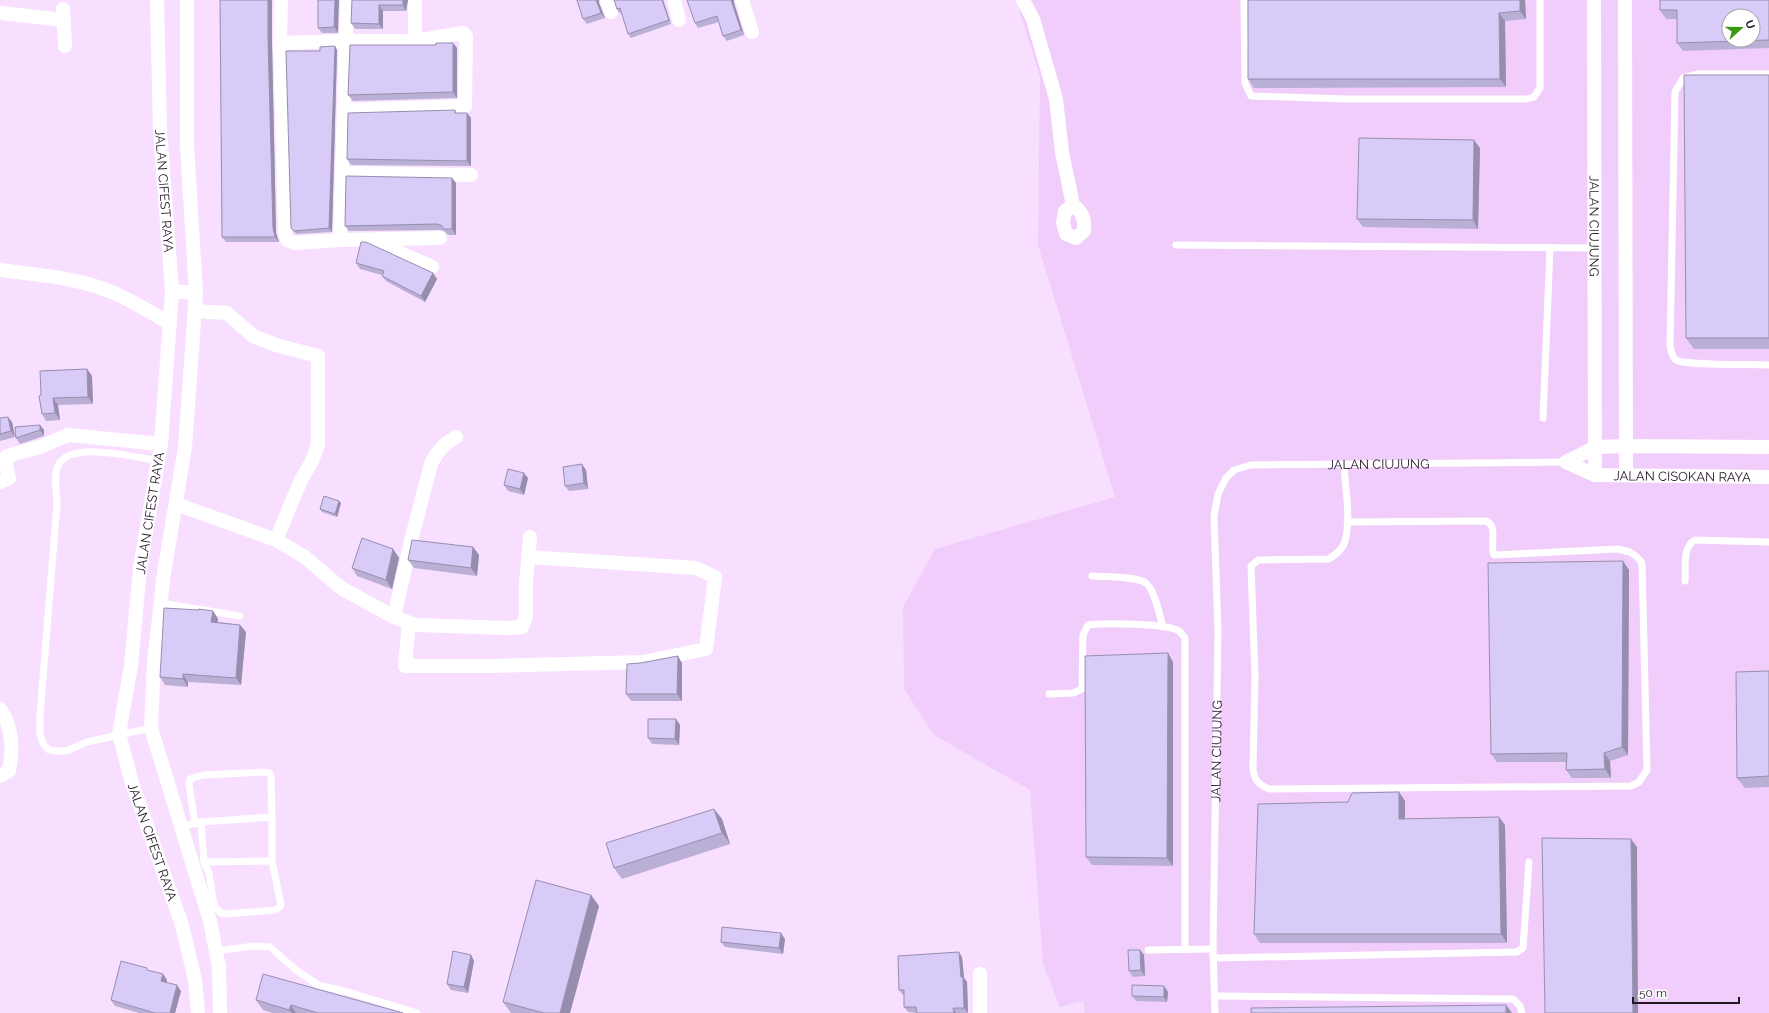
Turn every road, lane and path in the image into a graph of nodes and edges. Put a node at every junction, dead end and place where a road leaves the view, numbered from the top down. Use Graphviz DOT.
graph roads {
  1 [pos="157,0"];
  2 [pos="188,0"];
  3 [pos="281,0"];
  4 [pos="347,0"];
  5 [pos="415,0"];
  6 [pos="674,0"];
  7 [pos="742,0"];
  8 [pos="1023,0"];
  9 [pos="1244,0"];
  10 [pos="1540,0"];
  11 [pos="1594,0"];
  12 [pos="1625,0"];
  13 [pos="0,14"];
  14 [pos="679,20"];
  15 [pos="752,32"];
  16 [pos="347,41"];
  17 [pos="415,41"];
  18 [pos="280,43"];
  19 [pos="65,46"];
  20 [pos="1769,74"];
  21 [pos="344,110"];
  22 [pos="342,173"];
  23 [pos="471,175"];
  24 [pos="1073,205"];
  25 [pos="440,238"];
  26 [pos="340,240"];
  27 [pos="372,240"];
  28 [pos="1176,244"];
  29 [pos="1550,248"];
  30 [pos="1595,248"];
  31 [pos="432,267"];
  32 [pos="0,270"];
  33 [pos="172,291"];
  34 [pos="196,293"];
  35 [pos="195,311"];
  36 [pos="169,323"];
  37 [pos="1769,365"];
  38 [pos="1543,418"];
  39 [pos="456,437"];
  40 [pos="161,444"];
  41 [pos="1626,446"];
  42 [pos="1596,447"];
  43 [pos="1769,447"];
  44 [pos="158,461"];
  45 [pos="1566,462"];
  46 [pos="1344,465"];
  47 [pos="1595,475"];
  48 [pos="1626,475"];
  49 [pos="1769,477"];
  50 [pos="0,482"];
  51 [pos="176,504"];
  52 [pos="1347,522"];
  53 [pos="530,537"];
  54 [pos="276,540"];
  55 [pos="1769,542"];
  56 [pos="528,557"];
  57 [pos="1092,576"];
  58 [pos="1685,581"];
  59 [pos="161,603"];
  60 [pos="240,616"];
  61 [pos="394,617"];
  62 [pos="409,623"];
  63 [pos="1163,627"];
  64 [pos="1049,694"];
  65 [pos="0,709"];
  66 [pos="151,728"];
  67 [pos="119,734"];
  68 [pos="0,776"];
  69 [pos="272,817"];
  70 [pos="192,824"];
  71 [pos="272,861"];
  72 [pos="204,862"];
  73 [pos="1529,862"];
  74 [pos="1185,948"];
  75 [pos="1213,949"];
  76 [pos="1148,950"];
  77 [pos="216,951"];
  78 [pos="1214,958"];
  79 [pos="980,974"];
  80 [pos="1215,996"];
  81 [pos="198,1013"];
  82 [pos="220,1013"];
  83 [pos="417,1013"];
  84 [pos="980,1013"];
  85 [pos="1215,1013"];
  86 [pos="1522,1013"];
  1 -- 33 [label="street, JALAN CIFEST RAYA"];
  2 -- 34 [label="street, JALAN CIFEST RAYA"];
  3 -- 18 [label="street"];
  4 -- 16 [label="street"];
  5 -- 17 [label="street"];
  6 -- 14 [label="street"];
  7 -- 15 [label="street"];
  8 -- 24 [label="street"];
  9 -- 10 [label="lane"];
  11 -- 30 [label="street, JALAN CIUJUNG"];
  12 -- 41 [label="street"];
  13 -- 19 [label="street"];
  16 -- 17 [label="street"];
  16 -- 18 [label="street"];
  16 -- 21 [label="street"];
  17 -- 21 [label="street"];
  18 -- 26 [label="street"];
  20 -- 37 [label="lane"];
  21 -- 22 [label="street"];
  22 -- 23 [label="street"];
  22 -- 26 [label="street"];
  25 -- 27 [label="street"];
  26 -- 27 [label="street"];
  27 -- 31 [label="street"];
  28 -- 29 [label="lane"];
  29 -- 30 [label="lane"];
  29 -- 38 [label="lane"];
  30 -- 42 [label="street, JALAN CIUJUNG"];
  32 -- 36 [label="street"];
  33 -- 34 [label="street"];
  33 -- 36 [label="street, JALAN CIFEST RAYA"];
  34 -- 35 [label="street, JALAN CIFEST RAYA"];
  35 -- 51 [label="street, JALAN CIFEST RAYA"];
  35 -- 54 [label="street"];
  36 -- 40 [label="street, JALAN CIFEST RAYA"];
  39 -- 61 [label="street"];
  40 -- 44 [label="street, JALAN CIFEST RAYA"];
  40 -- 50 [label="street"];
  41 -- 42 [label="street"];
  41 -- 43 [label="street"];
  41 -- 48 [label="street"];
  42 -- 45 [label="street"];
  42 -- 47 [label="street, JALAN CIUJUNG"];
  44 -- 67 [label="street, JALAN CIFEST RAYA"];
  44 -- 67 [label="lane"];
  45 -- 46 [label="lane, JALAN CIUJUNG"];
  45 -- 47 [label="street, JALAN CIUJUNG"];
  46 -- 52 [label="lane"];
  46 -- 75 [label="lane, JALAN CIUJUNG"];
  47 -- 48 [label="street, JALAN CISOKAN RAYA"];
  48 -- 49 [label="street, JALAN CISOKAN RAYA"];
  51 -- 54 [label="street"];
  51 -- 59 [label="street, JALAN CIFEST RAYA"];
  52 -- 52 [label="lane"];
  53 -- 56 [label="street"];
  54 -- 61 [label="street"];
  55 -- 58 [label="lane"];
  56 -- 62 [label="street"];
  56 -- 62 [label="street"];
  57 -- 63 [label="lane"];
  59 -- 60 [label="lane"];
  59 -- 66 [label="street, JALAN CIFEST RAYA"];
  61 -- 62 [label="street"];
  63 -- 64 [label="lane"];
  63 -- 74 [label="lane"];
  65 -- 68 [label="street"];
  66 -- 67 [label="lane"];
  66 -- 70 [label="street, JALAN CIFEST RAYA"];
  67 -- 81 [label="street, JALAN CIFEST RAYA"];
  69 -- 70 [label="lane"];
  69 -- 70 [label="lane"];
  69 -- 71 [label="lane"];
  70 -- 72 [label="lane"];
  70 -- 77 [label="street, JALAN CIFEST RAYA"];
  71 -- 72 [label="lane"];
  71 -- 72 [label="lane"];
  73 -- 78 [label="lane"];
  74 -- 75 [label="lane"];
  74 -- 76 [label="lane"];
  75 -- 78 [label="lane, JALAN CIUJUNG"];
  77 -- 82 [label="street, JALAN CIFEST RAYA"];
  77 -- 83 [label="lane"];
  78 -- 80 [label="lane, JALAN CIUJUNG"];
  79 -- 84 [label="street"];
  80 -- 85 [label="lane, JALAN CIUJUNG"];
  80 -- 86 [label="lane"];
}
